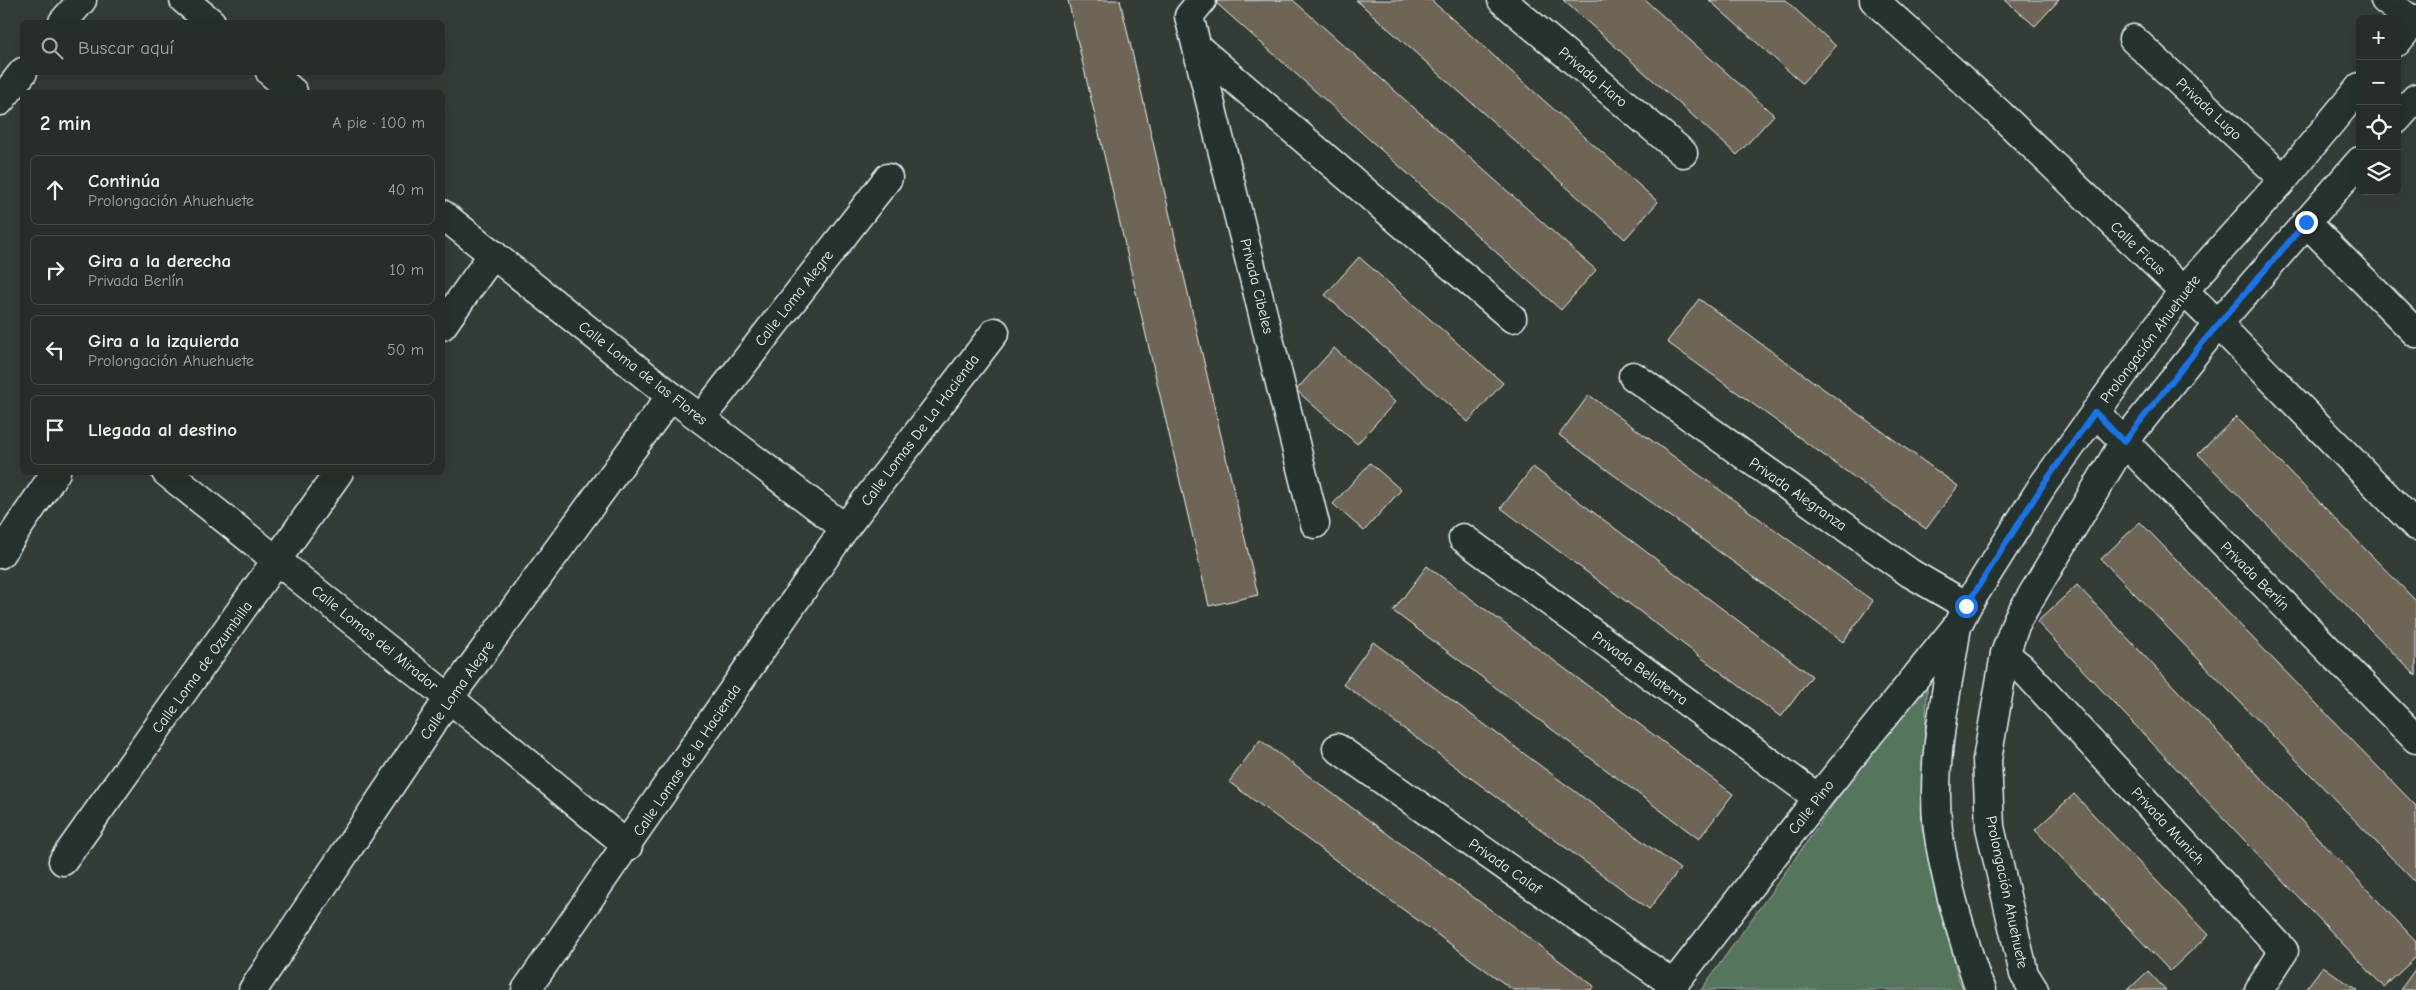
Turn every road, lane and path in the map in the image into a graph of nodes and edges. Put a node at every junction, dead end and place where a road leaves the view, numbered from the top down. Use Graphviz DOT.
graph roads {
  1 [pos="82,0"];
  2 [pos="184,0"];
  3 [pos="1202,0"];
  4 [pos="1502,0"];
  5 [pos="1874,0"];
  6 [pos="2385,0"];
  7 [pos="66,20"];
  8 [pos="209,20"];
  9 [pos="2409,28"];
  10 [pos="2133,39"];
  11 [pos="1198,48"];
  12 [pos="21,75"];
  13 [pos="273,75"];
  14 [pos="291,90"];
  15 [pos="2356,92"];
  16 [pos="2416,98"];
  17 [pos="0,101"];
  18 [pos="2401,115"];
  19 [pos="1683,153"];
  20 [pos="2356,166"];
  21 [pos="888,178"];
  22 [pos="2284,179"];
  23 [pos="445,216"];
  24 [pos="2306,222"];
  25 [pos="493,254"];
  26 [pos="2183,291"];
  27 [pos="1512,318"];
  28 [pos="445,322"];
  29 [pos="2218,324"];
  30 [pos="995,332"];
  31 [pos="2416,332"];
  32 [pos="1633,376"];
  33 [pos="670,396"];
  34 [pos="2095,412"];
  35 [pos="701,418"];
  36 [pos="2124,442"];
  37 [pos="54,475"];
  38 [pos="170,475"];
  39 [pos="338,475"];
  40 [pos="1315,524"];
  41 [pos="2416,526"];
  42 [pos="846,528"];
  43 [pos="1463,538"];
  44 [pos="0,554"];
  45 [pos="278,560"];
  46 [pos="1962,616"];
  47 [pos="2013,661"];
  48 [pos="450,698"];
  49 [pos="2416,739"];
  50 [pos="1337,748"];
  51 [pos="1818,798"];
  52 [pos="628,846"];
  53 [pos="63,861"];
  54 [pos="1671,987"];
  55 [pos="253,990"];
  56 [pos="526,990"];
  57 [pos="1982,990"];
  58 [pos="2034,990"];
  59 [pos="2258,990"];
  1 -- 7 [label="street"];
  2 -- 8 [label="street"];
  3 -- 11 [label="street, Privada Cibeles"];
  4 -- 19 [label="street, Privada Haro"];
  5 -- 26 [label="street, Calle Ficus"];
  6 -- 9 [label="street"];
  10 -- 22 [label="street, Privada Lugo"];
  11 -- 27 [label="street"];
  11 -- 40 [label="street, Privada Cibeles"];
  12 -- 17 [label="street"];
  13 -- 14 [label="street"];
  15 -- 22 [label="street, Prolongación Ahuehuete"];
  16 -- 18 [label="street"];
  20 -- 24 [label="street, Prolongación Ahuehuete"];
  21 -- 35 [label="street, Calle Loma Alegre"];
  22 -- 26 [label="street, Prolongación Ahuehuete"];
  23 -- 25 [label="street, Calle Loma de las Flores"];
  24 -- 29 [label="street, Prolongación Ahuehuete"];
  24 -- 31 [label="street"];
  25 -- 28 [label="street"];
  25 -- 33 [label="street, Calle Loma de las Flores"];
  26 -- 29 [label="street, Calle Ficus"];
  26 -- 34 [label="street, Prolongación Ahuehuete"];
  29 -- 36 [label="street, Prolongación Ahuehuete"];
  29 -- 41 [label="street, Calle Ficus"];
  30 -- 42 [label="street, Calle Lomas De La Hacienda"];
  32 -- 46 [label="street, Privada Alegranza"];
  33 -- 35 [label="street, Calle Loma de las Flores"];
  33 -- 48 [label="street, Calle Loma Alegre"];
  34 -- 36 [label="street, Privada Berlín"];
  34 -- 46 [label="street, Prolongación Ahuehuete"];
  35 -- 42 [label="street, Calle Loma de las Flores"];
  36 -- 47 [label="street, Prolongación Ahuehuete"];
  36 -- 49 [label="street, Privada Berlín"];
  37 -- 44 [label="street"];
  38 -- 45 [label="street, Calle Lomas del Mirador"];
  39 -- 45 [label="street, Calle Loma de Ozumbilla"];
  42 -- 52 [label="street, Calle Lomas de la Hacienda"];
  43 -- 51 [label="street, Privada Bellaterra"];
  45 -- 48 [label="street, Calle Lomas del Mirador"];
  45 -- 53 [label="street, Calle Loma de Ozumbilla"];
  46 -- 51 [label="street, Calle Pino"];
  46 -- 57 [label="street, Prolongación Ahuehuete"];
  47 -- 58 [label="street, Prolongación Ahuehuete"];
  47 -- 59 [label="street, Privada Munich"];
  48 -- 52 [label="street, Calle Lomas del Mirador"];
  48 -- 55 [label="street, Calle Loma Alegre"];
  50 -- 54 [label="street, Privada Calaf"];
  51 -- 54 [label="street, Calle Pino"];
  52 -- 56 [label="street, Calle Lomas de la Hacienda"];
}
